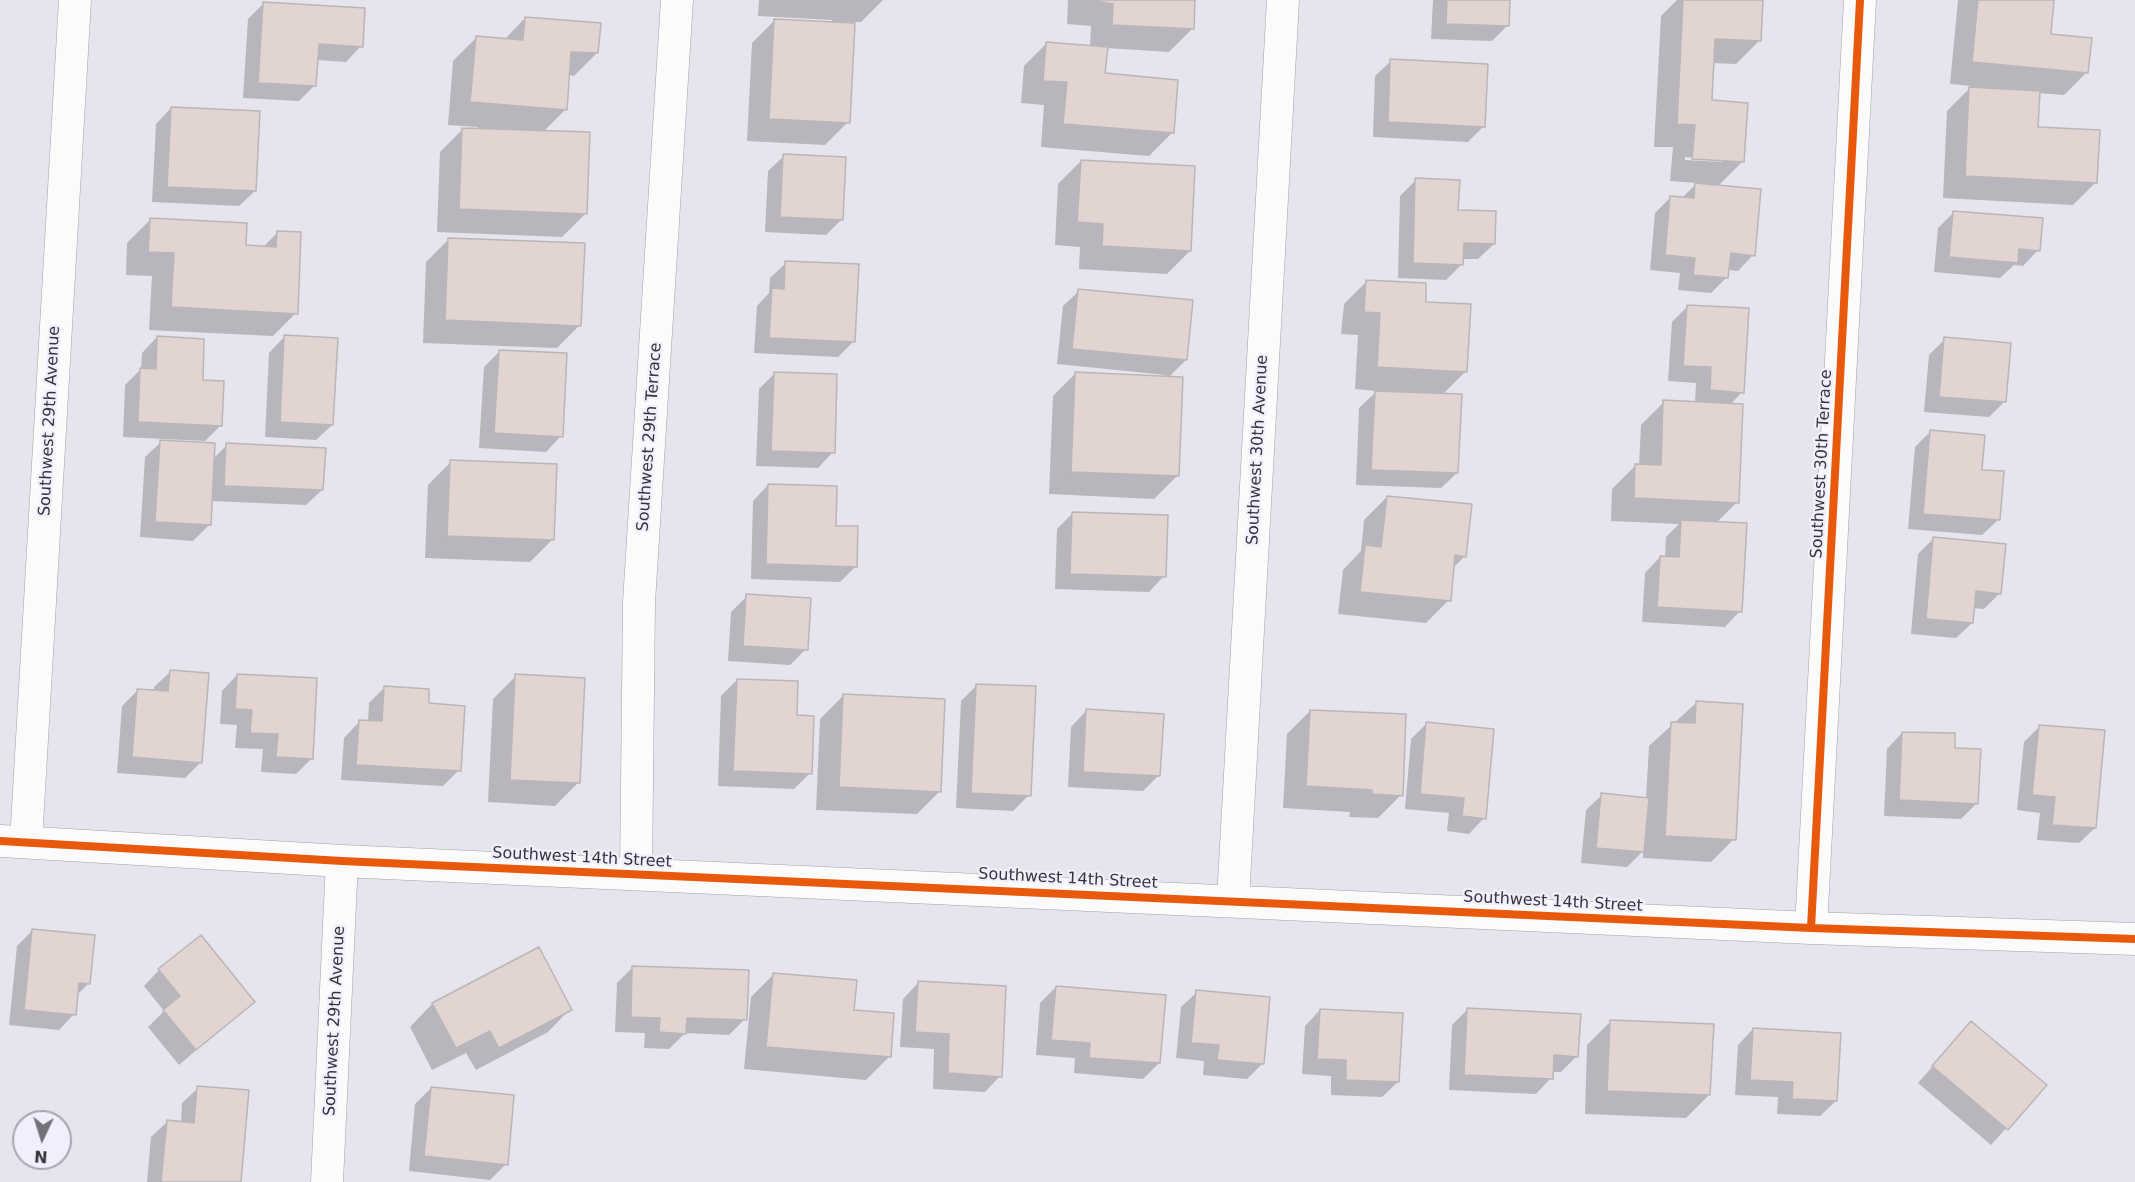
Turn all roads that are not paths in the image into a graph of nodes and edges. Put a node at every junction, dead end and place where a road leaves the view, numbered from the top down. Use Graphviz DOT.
graph roads {
  1 [pos="75,0"];
  2 [pos="677,0"];
  3 [pos="1283,0"];
  4 [pos="1860,0"];
  5 [pos="13,841"];
  6 [pos="342,861"];
  7 [pos="636,874"];
  8 [pos="1233,900"];
  9 [pos="1811,928"];
  10 [pos="2135,939"];
  11 [pos="327,1182"];
  1 -- 5 [label="street, Southwest 29th Avenue"];
  2 -- 7 [label="street, Southwest 29th Terrace"];
  3 -- 8 [label="street, Southwest 30th Avenue"];
  4 -- 9 [label="street, Southwest 30th Terrace"];
  5 -- 6 [label="street, Southwest 14th Street"];
  6 -- 7 [label="street, Southwest 14th Street"];
  6 -- 11 [label="street, Southwest 29th Avenue"];
  7 -- 8 [label="street, Southwest 14th Street"];
  8 -- 9 [label="street, Southwest 14th Street"];
  9 -- 10 [label="street, Southwest 14th Street"];
}
